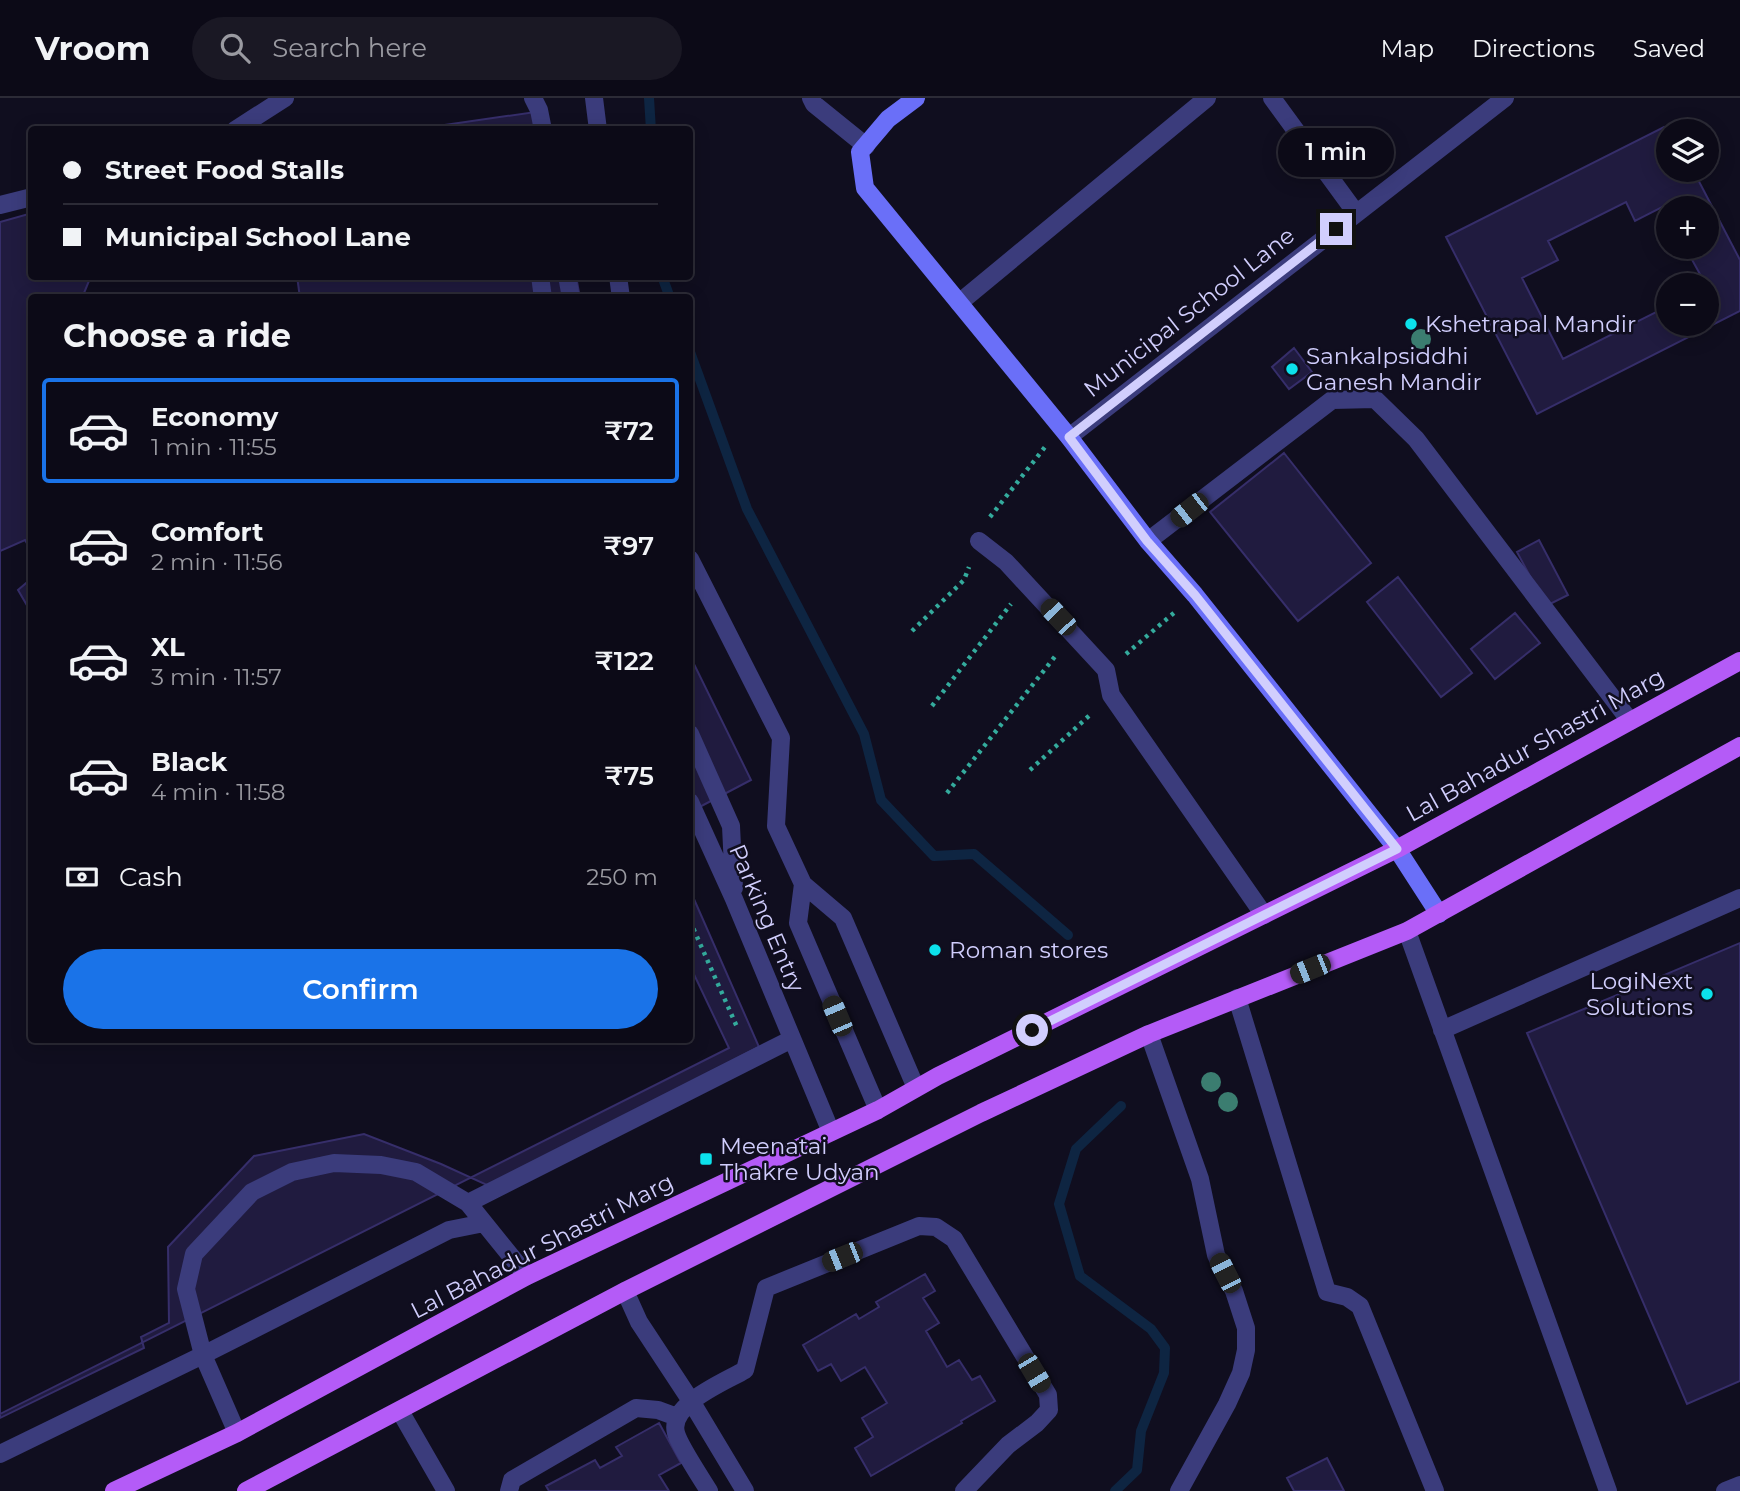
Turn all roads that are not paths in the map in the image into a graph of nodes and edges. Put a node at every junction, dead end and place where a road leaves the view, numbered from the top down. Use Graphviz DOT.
graph roads {
  1 [pos="285,98"];
  2 [pos="534,98"];
  3 [pos="594,98"];
  4 [pos="811,98"];
  5 [pos="916,98"];
  6 [pos="1207,98"];
  7 [pos="1272,98"];
  8 [pos="1505,98"];
  9 [pos="240,126"];
  10 [pos="541,126"];
  11 [pos="598,126"];
  12 [pos="866,146"];
  13 [pos="28,198"];
  14 [pos="0,205"];
  15 [pos="1356,213"];
  16 [pos="959,303"];
  17 [pos="1069,437"];
  18 [pos="979,541"];
  19 [pos="1147,541"];
  20 [pos="693,565"];
  21 [pos="1740,661"];
  22 [pos="1630,722"];
  23 [pos="693,741"];
  24 [pos="1740,746"];
  25 [pos="693,809"];
  26 [pos="1397,849"];
  27 [pos="803,884"];
  28 [pos="1740,898"];
  29 [pos="734,899"];
  30 [pos="1264,915"];
  31 [pos="1439,915"];
  32 [pos="1407,931"];
  33 [pos="1237,998"];
  34 [pos="1442,1030"];
  35 [pos="1149,1034"];
  36 [pos="792,1039"];
  37 [pos="916,1088"];
  38 [pos="878,1110"];
  39 [pos="831,1132"];
  40 [pos="468,1203"];
  41 [pos="484,1223"];
  42 [pos="527,1276"];
  43 [pos="625,1291"];
  44 [pos="203,1355"];
  45 [pos="691,1401"];
  46 [pos="400,1411"];
  47 [pos="677,1417"];
  48 [pos="237,1433"];
  49 [pos="0,1454"];
  50 [pos="1740,1485"];
  51 [pos="114,1491"];
  52 [pos="246,1491"];
  53 [pos="446,1491"];
  54 [pos="509,1491"];
  55 [pos="709,1491"];
  56 [pos="745,1491"];
  57 [pos="964,1491"];
  58 [pos="1180,1491"];
  59 [pos="1435,1491"];
  60 [pos="1608,1491"];
  61 [pos="1725,1491"];
  1 -- 9 [label="street"];
  2 -- 10 [label="street"];
  3 -- 11 [label="street"];
  4 -- 12 [label="street"];
  5 -- 12 [label="street"];
  6 -- 16 [label="street"];
  7 -- 15 [label="street"];
  8 -- 15 [label="street, Municipal School Lane"];
  12 -- 16 [label="street"];
  13 -- 14 [label="street"];
  15 -- 17 [label="street, Municipal School Lane"];
  16 -- 17 [label="street"];
  17 -- 19 [label="street"];
  18 -- 30 [label="street"];
  19 -- 22 [label="street"];
  19 -- 26 [label="street"];
  20 -- 27 [label="street"];
  21 -- 22 [label="main road, Lal Bahadur Shastri Marg"];
  22 -- 26 [label="main road, Lal Bahadur Shastri Marg"];
  23 -- 29 [label="street"];
  24 -- 31 [label="main road"];
  25 -- 29 [label="street, Parking Entry"];
  26 -- 30 [label="main road, Lal Bahadur Shastri Marg"];
  26 -- 31 [label="street"];
  27 -- 37 [label="street"];
  27 -- 38 [label="street"];
  28 -- 34 [label="street"];
  29 -- 36 [label="street, Parking Entry"];
  30 -- 37 [label="main road, Lal Bahadur Shastri Marg"];
  31 -- 32 [label="main road"];
  32 -- 33 [label="main road"];
  32 -- 34 [label="street"];
  33 -- 35 [label="main road"];
  33 -- 59 [label="street"];
  34 -- 60 [label="street"];
  35 -- 43 [label="main road"];
  35 -- 58 [label="street"];
  36 -- 39 [label="street, Parking Entry"];
  36 -- 40 [label="street"];
  37 -- 38 [label="main road, Lal Bahadur Shastri Marg"];
  38 -- 39 [label="main road, Lal Bahadur Shastri Marg"];
  39 -- 42 [label="main road, Lal Bahadur Shastri Marg"];
  40 -- 41 [label="street"];
  40 -- 44 [label="street"];
  41 -- 42 [label="street"];
  41 -- 44 [label="street"];
  42 -- 48 [label="main road, Lal Bahadur Shastri Marg"];
  43 -- 45 [label="street"];
  43 -- 46 [label="main road"];
  44 -- 48 [label="street"];
  44 -- 49 [label="street"];
  45 -- 47 [label="street"];
  45 -- 56 [label="street"];
  45 -- 57 [label="street"];
  46 -- 52 [label="main road"];
  46 -- 53 [label="street"];
  47 -- 54 [label="street"];
  47 -- 55 [label="street"];
  48 -- 51 [label="main road, Lal Bahadur Shastri Marg"];
  50 -- 61 [label="street"];
}
